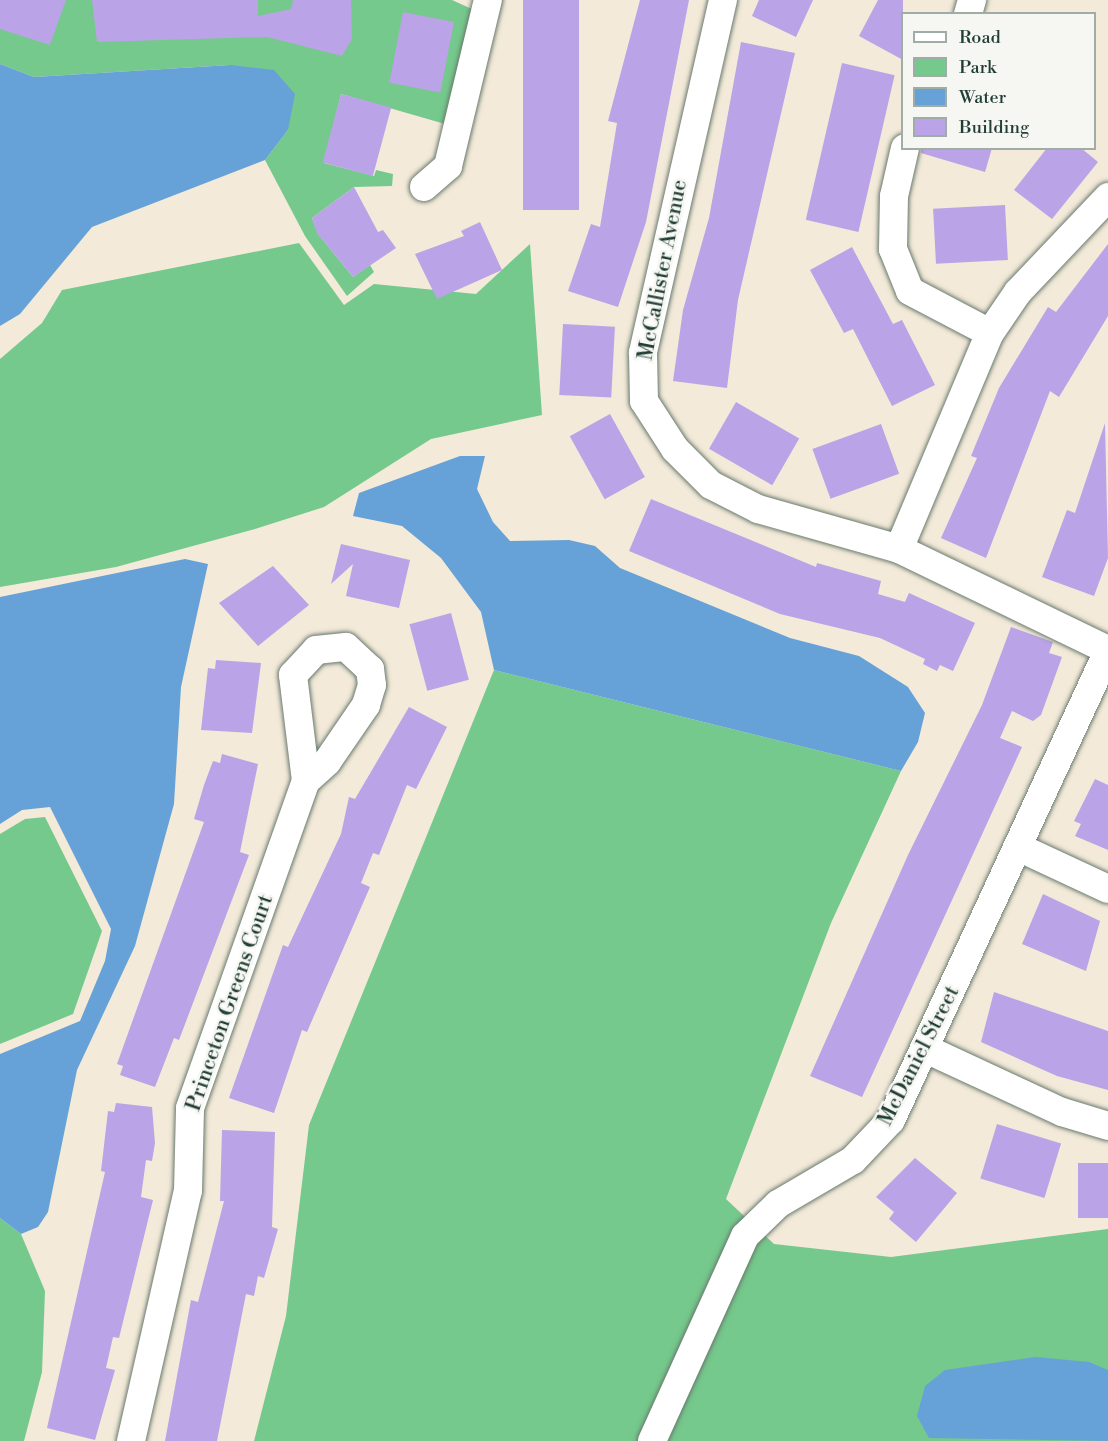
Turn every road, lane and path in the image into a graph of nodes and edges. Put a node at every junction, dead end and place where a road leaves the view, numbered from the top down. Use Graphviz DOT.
graph roads {
  1 [pos="486,0"];
  2 [pos="723,0"];
  3 [pos="905,150"];
  4 [pos="424,188"];
  5 [pos="1108,197"];
  6 [pos="990,333"];
  7 [pos="899,549"];
  8 [pos="1108,651"];
  9 [pos="306,781"];
  10 [pos="1018,848"];
  11 [pos="1108,889"];
  12 [pos="926,1049"];
  13 [pos="1108,1126"];
  14 [pos="131,1441"];
  15 [pos="652,1441"];
  1 -- 4 [label="street"];
  2 -- 7 [label="street, McCallister Avenue"];
  3 -- 6 [label="street"];
  5 -- 6 [label="street"];
  6 -- 7 [label="street"];
  7 -- 8 [label="street, McCallister Avenue"];
  8 -- 10 [label="street, McDaniel Street"];
  9 -- 14 [label="street, Princeton Greens Court"];
  10 -- 11 [label="street"];
  10 -- 12 [label="street, McDaniel Street"];
  12 -- 13 [label="street"];
  12 -- 15 [label="street, McDaniel Street"];
}
